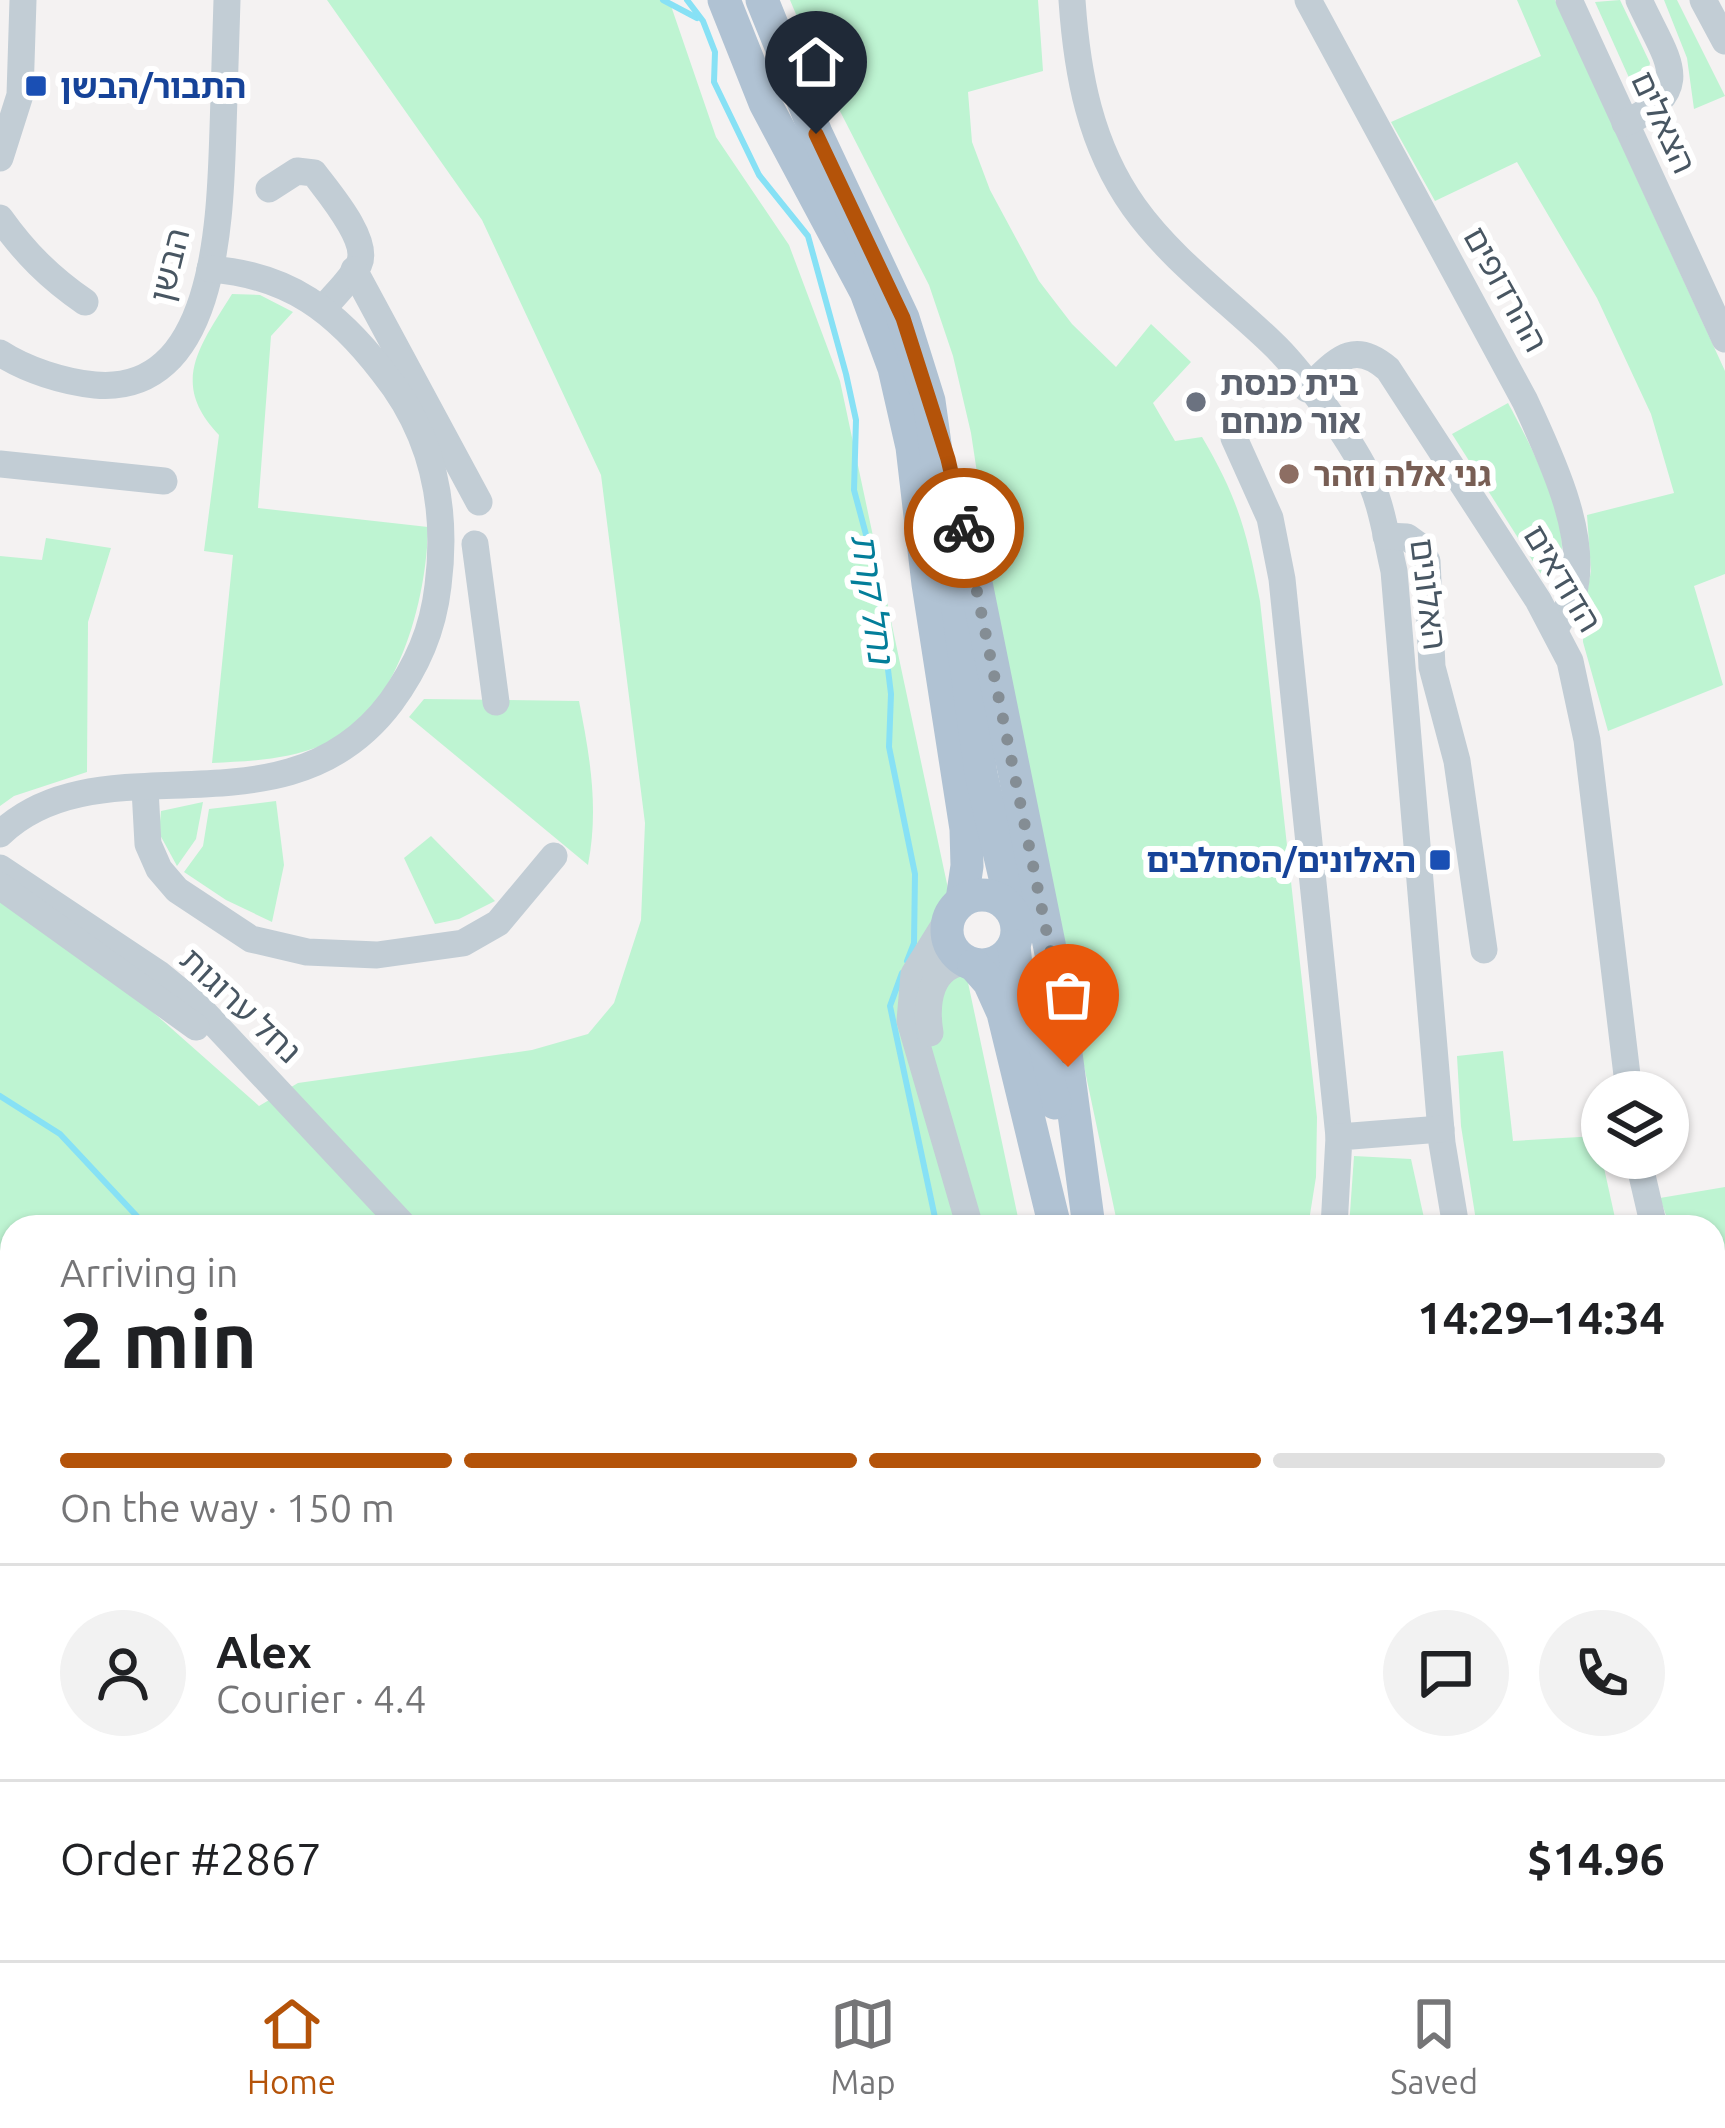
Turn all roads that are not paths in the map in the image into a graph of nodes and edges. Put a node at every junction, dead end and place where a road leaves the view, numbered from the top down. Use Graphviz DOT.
graph roads {
  1 [pos="23,0"];
  2 [pos="227,0"];
  3 [pos="724,0"];
  4 [pos="762,0"];
  5 [pos="1072,0"];
  6 [pos="1308,0"];
  7 [pos="1569,0"];
  8 [pos="1639,0"];
  9 [pos="1703,0"];
  10 [pos="1725,41"];
  11 [pos="1625,123"];
  12 [pos="0,158"];
  13 [pos="269,189"];
  14 [pos="0,218"];
  15 [pos="210,269"];
  16 [pos="354,270"];
  17 [pos="85,302"];
  18 [pos="323,309"];
  19 [pos="1725,339"];
  20 [pos="0,353"];
  21 [pos="1307,388"];
  22 [pos="929,400"];
  23 [pos="1234,438"];
  24 [pos="0,464"];
  25 [pos="164,482"];
  26 [pos="479,502"];
  27 [pos="1386,536"];
  28 [pos="475,544"];
  29 [pos="439,585"];
  30 [pos="480,586"];
  31 [pos="1556,629"];
  32 [pos="496,702"];
  33 [pos="145,789"];
  34 [pos="0,834"];
  35 [pos="554,856"];
  36 [pos="0,868"];
  37 [pos="0,886"];
  38 [pos="955,910"];
  39 [pos="1013,912"];
  40 [pos="1014,946"];
  41 [pos="1484,950"];
  42 [pos="970,963"];
  43 [pos="1626,1071"];
  44 [pos="1441,1130"];
  45 [pos="1339,1137"];
  46 [pos="1643,1179"];
  47 [pos="369,1215"];
  48 [pos="394,1215"];
  49 [pos="967,1215"];
  50 [pos="983,1215"];
  51 [pos="1052,1215"];
  52 [pos="1085,1215"];
  53 [pos="1086,1215"];
  54 [pos="1335,1215"];
  55 [pos="1454,1215"];
  56 [pos="1651,1215"];
  1 -- 12 [label="street"];
  2 -- 15 [label="street, הבשן"];
  3 -- 38 [label="main road"];
  4 -- 22 [label="main road"];
  5 -- 21 [label="street, האלונים"];
  6 -- 31 [label="street, ההרדופים"];
  7 -- 11 [label="street, הצאלים"];
  8 -- 11 [label="street"];
  9 -- 10 [label="street"];
  11 -- 19 [label="street, הצאלים"];
  13 -- 16 [label="street"];
  14 -- 17 [label="street"];
  15 -- 18 [label="street"];
  15 -- 20 [label="street, הבשן"];
  16 -- 18 [label="street"];
  16 -- 26 [label="street"];
  18 -- 29 [label="street"];
  21 -- 27 [label="street, האלונים"];
  21 -- 31 [label="street, הדודאים"];
  22 -- 39 [label="main road"];
  22 -- 53 [label="main road"];
  23 -- 45 [label="street"];
  24 -- 25 [label="street"];
  27 -- 41 [label="street"];
  27 -- 44 [label="street, האלונים"];
  28 -- 30 [label="street"];
  29 -- 30 [label="street"];
  29 -- 33 [label="street"];
  30 -- 32 [label="street"];
  31 -- 43 [label="street, הדודאים"];
  33 -- 34 [label="street"];
  33 -- 35 [label="street"];
  36 -- 48 [label="street, נחל ערוגות"];
  37 -- 47 [label="street, נחל ערוגות"];
  38 -- 39 [label="main road"];
  38 -- 42 [label="main road"];
  38 -- 49 [label="street"];
  39 -- 40 [label="main road"];
  40 -- 42 [label="main road"];
  40 -- 52 [label="main road"];
  42 -- 50 [label="street"];
  42 -- 51 [label="main road"];
  44 -- 45 [label="street"];
  44 -- 55 [label="street, האלונים"];
  45 -- 54 [label="street"];
  46 -- 56 [label="street"];
}
